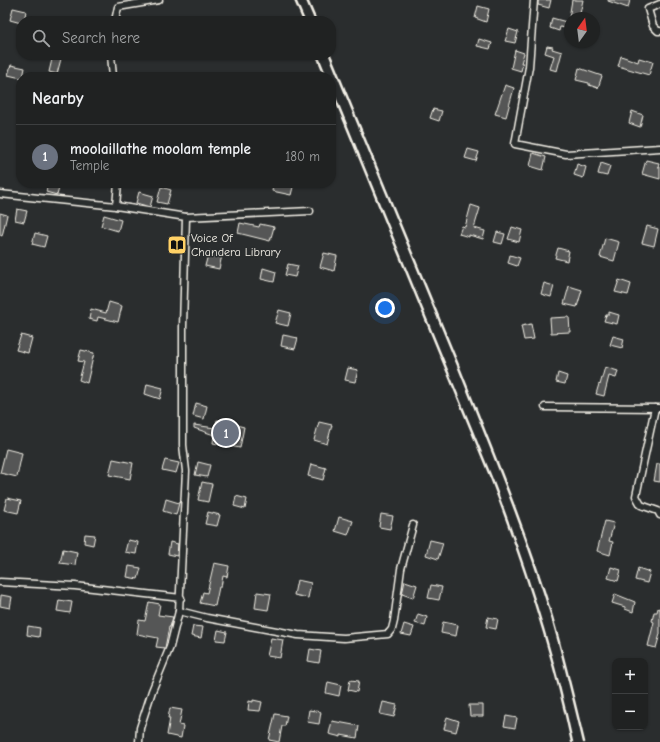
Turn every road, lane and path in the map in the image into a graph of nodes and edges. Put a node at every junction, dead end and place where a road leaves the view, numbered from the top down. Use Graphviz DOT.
graph roads {
  1 [pos="159,0"];
  2 [pos="534,0"];
  3 [pos="660,4"];
  4 [pos="117,16"];
  5 [pos="660,31"];
  6 [pos="111,60"];
  7 [pos="112,72"];
  8 [pos="660,148"];
  9 [pos="118,188"];
  10 [pos="0,194"];
  11 [pos="116,206"];
  12 [pos="310,211"];
  13 [pos="186,216"];
  14 [pos="545,407"];
  15 [pos="657,408"];
  16 [pos="660,515"];
  17 [pos="413,525"];
  18 [pos="0,582"];
  19 [pos="180,598"];
  20 [pos="179,611"];
  21 [pos="139,742"];
  1 -- 4 [label="street"];
  2 -- 8 [label="street"];
  3 -- 5 [label="street"];
  6 -- 7 [label="street"];
  9 -- 11 [label="street"];
  10 -- 11 [label="street"];
  11 -- 13 [label="street"];
  12 -- 13 [label="street"];
  13 -- 19 [label="street"];
  14 -- 15 [label="street"];
  15 -- 16 [label="street"];
  17 -- 20 [label="street"];
  18 -- 19 [label="street"];
  19 -- 20 [label="street"];
  20 -- 21 [label="street"];
}
